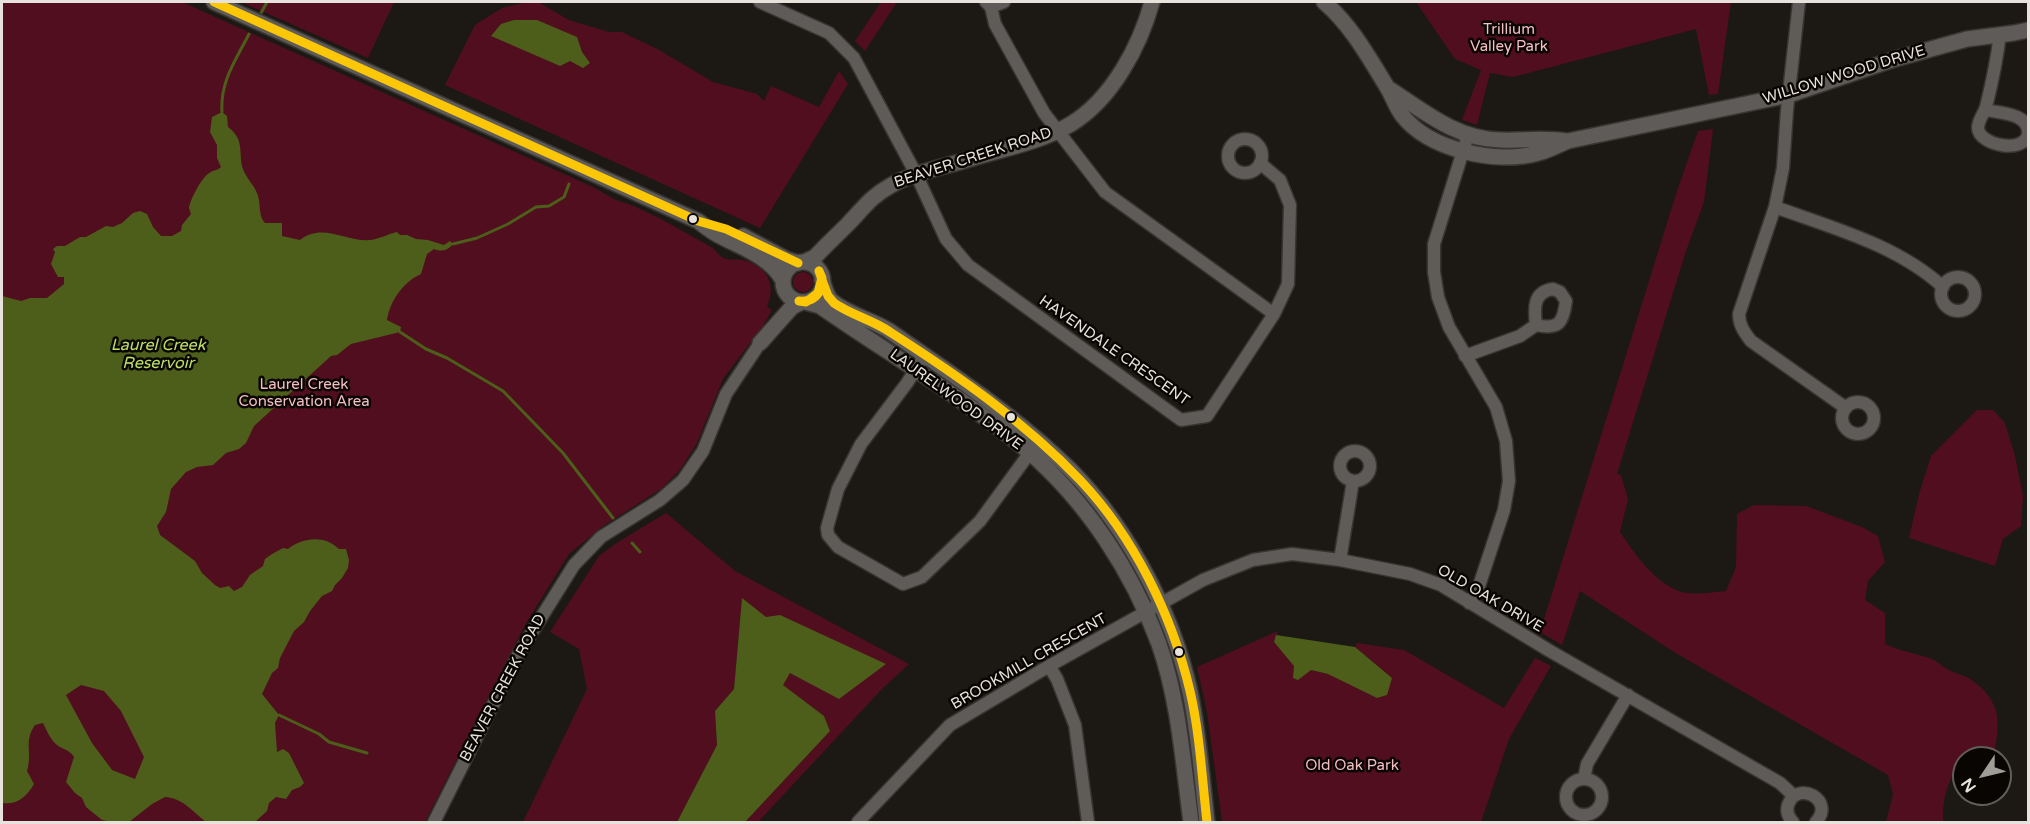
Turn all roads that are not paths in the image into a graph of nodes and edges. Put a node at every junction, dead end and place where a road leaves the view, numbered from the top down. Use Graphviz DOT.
graph roads {
  1 [pos="214,2"];
  2 [pos="759,2"];
  3 [pos="1004,2"];
  4 [pos="1152,2"];
  5 [pos="1324,2"];
  6 [pos="1799,2"];
  7 [pos="988,4"];
  8 [pos="2014,32"];
  9 [pos="2028,40"];
  10 [pos="1388,89"];
  11 [pos="1789,95"];
  12 [pos="1985,110"];
  13 [pos="1058,130"];
  14 [pos="1468,135"];
  15 [pos="1568,141"];
  16 [pos="1462,151"];
  17 [pos="1260,163"];
  18 [pos="916,174"];
  19 [pos="1775,207"];
  20 [pos="698,221"];
  21 [pos="847,225"];
  22 [pos="801,263"];
  23 [pos="822,277"];
  24 [pos="784,286"];
  25 [pos="1943,288"];
  26 [pos="803,302"];
  27 [pos="1274,314"];
  28 [pos="1536,325"];
  29 [pos="760,343"];
  30 [pos="925,355"];
  31 [pos="1465,357"];
  32 [pos="915,369"];
  33 [pos="1846,408"];
  34 [pos="1033,447"];
  35 [pos="1353,481"];
  36 [pos="1340,560"];
  37 [pos="1469,603"];
  38 [pos="1161,604"];
  39 [pos="1145,612"];
  40 [pos="1049,666"];
  41 [pos="1628,695"];
  42 [pos="1584,779"];
  43 [pos="1794,796"];
  44 [pos="434,822"];
  45 [pos="858,822"];
  46 [pos="1088,822"];
  47 [pos="1191,822"];
  48 [pos="1207,822"];
  49 [pos="1793,822"];
  50 [pos="1816,822"];
  1 -- 20 [label="street"];
  2 -- 18 [label="street, HAVENDALE CRESCENT"];
  3 -- 7 [label="street"];
  4 -- 13 [label="street, BEAVER CREEK ROAD"];
  5 -- 10 [label="street, WILLOW WOOD DRIVE"];
  6 -- 11 [label="street"];
  7 -- 13 [label="street"];
  8 -- 9 [label="street"];
  8 -- 11 [label="street, WILLOW WOOD DRIVE"];
  8 -- 12 [label="street"];
  10 -- 14 [label="street, WILLOW WOOD DRIVE"];
  10 -- 16 [label="street, WILLOW WOOD DRIVE"];
  11 -- 15 [label="street, WILLOW WOOD DRIVE"];
  11 -- 19 [label="street"];
  13 -- 18 [label="street, BEAVER CREEK ROAD"];
  13 -- 27 [label="street"];
  14 -- 15 [label="street, WILLOW WOOD DRIVE"];
  14 -- 16 [label="street"];
  15 -- 16 [label="street, WILLOW WOOD DRIVE"];
  16 -- 31 [label="street"];
  17 -- 27 [label="street, HAVENDALE CRESCENT"];
  18 -- 21 [label="street, BEAVER CREEK ROAD"];
  18 -- 27 [label="street, HAVENDALE CRESCENT"];
  19 -- 25 [label="street"];
  19 -- 33 [label="street"];
  20 -- 22 [label="street"];
  20 -- 24 [label="street"];
  21 -- 22 [label="street, BEAVER CREEK ROAD"];
  21 -- 23 [label="street, BEAVER CREEK ROAD"];
  22 -- 23 [label="street"];
  22 -- 24 [label="street"];
  23 -- 26 [label="street"];
  23 -- 30 [label="street, LAURELWOOD DRIVE"];
  24 -- 26 [label="street"];
  24 -- 29 [label="street, BEAVER CREEK ROAD"];
  26 -- 29 [label="street, BEAVER CREEK ROAD"];
  26 -- 32 [label="street, LAURELWOOD DRIVE"];
  28 -- 31 [label="street"];
  29 -- 44 [label="street, BEAVER CREEK ROAD"];
  30 -- 32 [label="street"];
  30 -- 34 [label="street, LAURELWOOD DRIVE"];
  31 -- 37 [label="street"];
  32 -- 34 [label="street, LAURELWOOD DRIVE"];
  32 -- 34 [label="street"];
  34 -- 38 [label="street, LAURELWOOD DRIVE"];
  34 -- 39 [label="street, LAURELWOOD DRIVE"];
  35 -- 36 [label="street"];
  36 -- 37 [label="street, OLD OAK DRIVE"];
  36 -- 38 [label="street, OLD OAK DRIVE"];
  37 -- 41 [label="street, OLD OAK DRIVE"];
  38 -- 39 [label="street, OLD OAK DRIVE"];
  38 -- 48 [label="street, LAURELWOOD DRIVE"];
  39 -- 40 [label="street, BROOKMILL CRESCENT"];
  39 -- 47 [label="street, LAURELWOOD DRIVE"];
  40 -- 45 [label="street, BROOKMILL CRESCENT"];
  40 -- 46 [label="street"];
  41 -- 42 [label="street"];
  41 -- 43 [label="street, OLD OAK DRIVE"];
  43 -- 49 [label="street"];
  43 -- 50 [label="street, OLD OAK DRIVE"];
}
